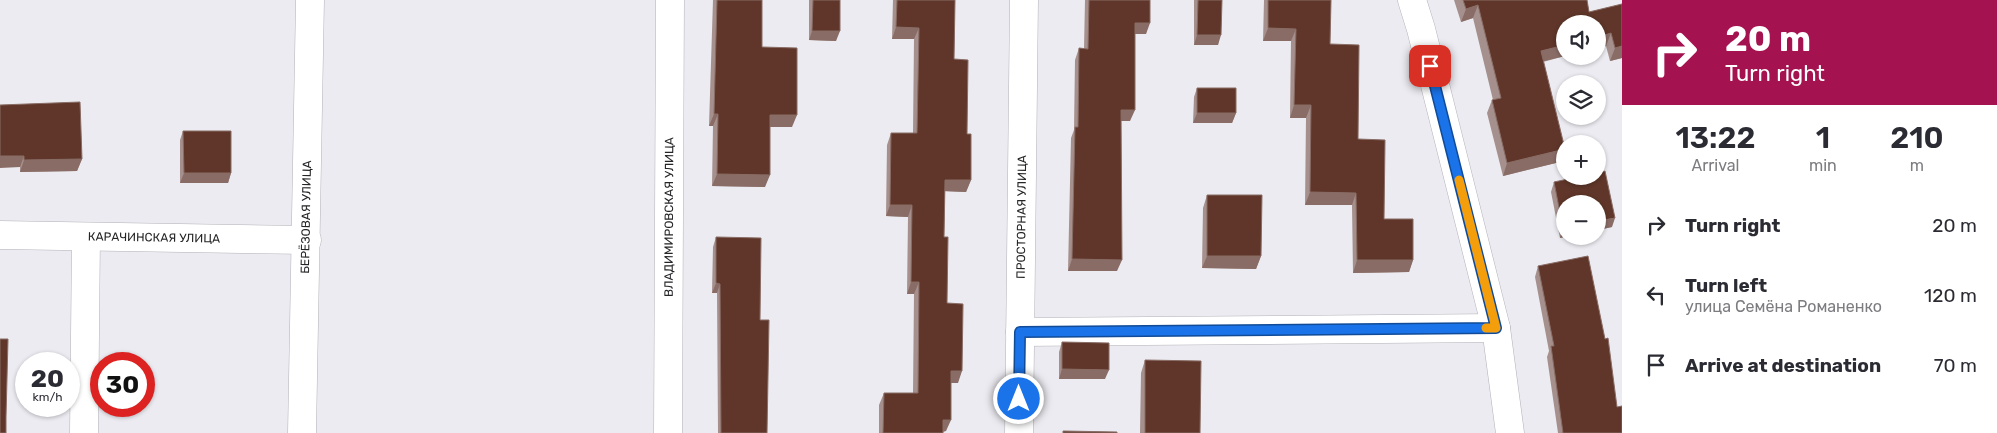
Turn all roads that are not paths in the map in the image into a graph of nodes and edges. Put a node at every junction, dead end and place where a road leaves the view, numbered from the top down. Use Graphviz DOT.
graph roads {
  1 [pos="310,0"];
  2 [pos="670,0"];
  3 [pos="1024,0"];
  4 [pos="1412,0"];
  5 [pos="0,235"];
  6 [pos="86,237"];
  7 [pos="306,240"];
  8 [pos="1496,328"];
  9 [pos="1020,332"];
  10 [pos="84,433"];
  11 [pos="302,433"];
  12 [pos="668,433"];
  13 [pos="1019,433"];
  14 [pos="1510,433"];
  1 -- 7 [label="street, БЕРЁЗОВАЯ УЛИЦА"];
  2 -- 12 [label="street, ВЛАДИМИРОВСКАЯ УЛИЦА"];
  3 -- 9 [label="street, ПРОСТОРНАЯ УЛИЦА"];
  4 -- 8 [label="street"];
  5 -- 6 [label="street, КАРАЧИНСКАЯ УЛИЦА"];
  6 -- 7 [label="street, КАРАЧИНСКАЯ УЛИЦА"];
  6 -- 10 [label="street"];
  7 -- 11 [label="street, БЕРЁЗОВАЯ УЛИЦА"];
  8 -- 9 [label="street"];
  8 -- 14 [label="street"];
  9 -- 13 [label="street, ПРОСТОРНАЯ УЛИЦА"];
}
